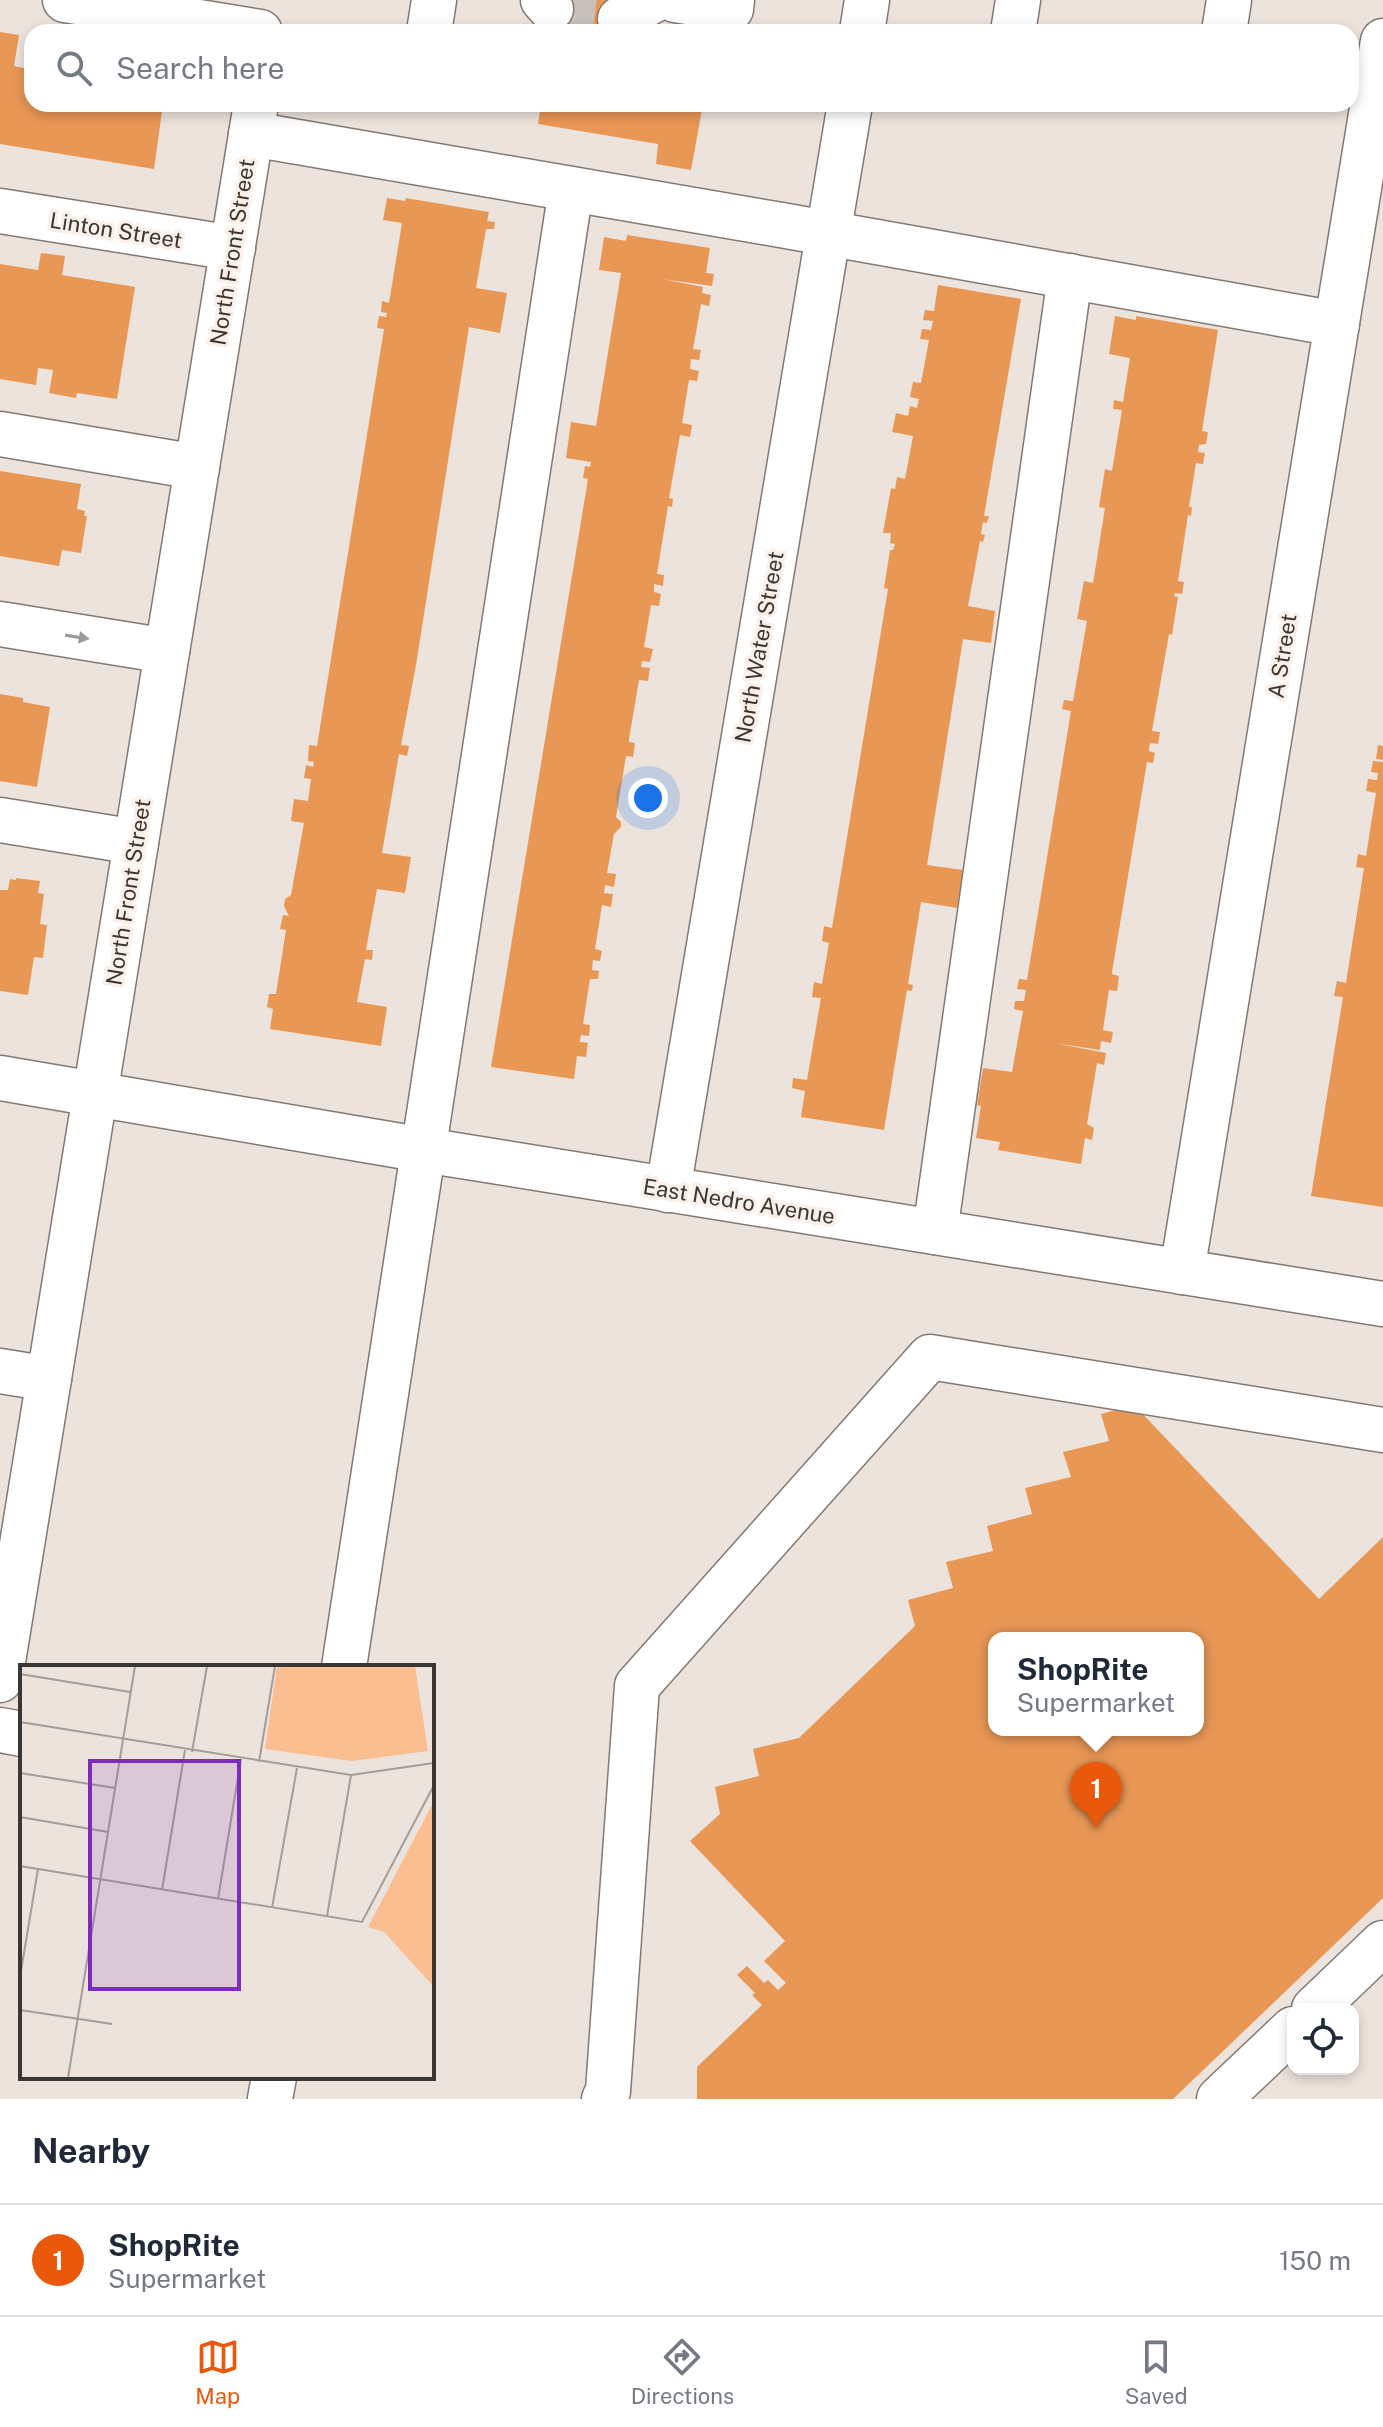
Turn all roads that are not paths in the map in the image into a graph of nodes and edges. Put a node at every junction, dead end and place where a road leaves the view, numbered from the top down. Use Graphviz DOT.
graph roads {
  1 [pos="65,0"];
  2 [pos="273,0"];
  3 [pos="434,0"];
  4 [pos="675,0"];
  5 [pos="732,0"];
  6 [pos="867,0"];
  7 [pos="1018,0"];
  8 [pos="1229,0"];
  9 [pos="211,24"];
  10 [pos="268,24"];
  11 [pos="430,24"];
  12 [pos="863,24"];
  13 [pos="1014,24"];
  14 [pos="1225,24"];
  15 [pos="1383,41"];
  16 [pos="849,112"];
  17 [pos="253,119"];
  18 [pos="571,189"];
  19 [pos="0,211"];
  20 [pos="829,233"];
  21 [pos="233,248"];
  22 [pos="1070,276"];
  23 [pos="1337,324"];
  24 [pos="0,434"];
  25 [pos="197,467"];
  26 [pos="0,624"];
  27 [pos="167,651"];
  28 [pos="0,820"];
  29 [pos="136,842"];
  30 [pos="0,1078"];
  31 [pos="96,1094"];
  32 [pos="424,1150"];
  33 [pos="668,1190"];
  34 [pos="935,1232"];
  35 [pos="1182,1272"];
  36 [pos="1383,1304"];
  37 [pos="0,1371"];
  38 [pos="49,1379"];
  39 [pos="1383,1430"];
  40 [pos="344,1665"];
  41 [pos="0,1680"];
  42 [pos="0,1730"];
  43 [pos="20,1734"];
  44 [pos="1383,1943"];
  45 [pos="1320,2003"];
  46 [pos="1287,2035"];
  47 [pos="274,2079"];
  48 [pos="270,2099"];
  49 [pos="604,2099"];
  50 [pos="1219,2099"];
  1 -- 9 [label="street"];
  2 -- 10 [label="street"];
  3 -- 11 [label="street"];
  4 -- 5 [label="street"];
  6 -- 12 [label="street"];
  7 -- 13 [label="street"];
  8 -- 14 [label="street"];
  15 -- 23 [label="street, A Street"];
  16 -- 20 [label="street, North Water Street"];
  17 -- 18 [label="street"];
  17 -- 21 [label="street, North Front Street"];
  18 -- 20 [label="street"];
  18 -- 32 [label="street"];
  19 -- 21 [label="street, Linton Street"];
  20 -- 22 [label="street"];
  20 -- 33 [label="street, North Water Street"];
  21 -- 25 [label="street, North Front Street"];
  22 -- 23 [label="street"];
  22 -- 34 [label="street"];
  23 -- 35 [label="street, A Street"];
  24 -- 25 [label="street"];
  25 -- 27 [label="street, North Front Street"];
  26 -- 27 [label="street, one-way"];
  27 -- 29 [label="street, North Front Street"];
  28 -- 29 [label="street"];
  29 -- 31 [label="street, North Front Street"];
  30 -- 31 [label="street, East Nedro Avenue"];
  31 -- 32 [label="street, East Nedro Avenue"];
  31 -- 38 [label="street, North Front Street"];
  32 -- 33 [label="street, East Nedro Avenue"];
  32 -- 40 [label="street"];
  33 -- 34 [label="street, East Nedro Avenue"];
  34 -- 35 [label="street, East Nedro Avenue"];
  35 -- 36 [label="street, East Nedro Avenue"];
  37 -- 38 [label="street"];
  38 -- 41 [label="street, North Front Street"];
  39 -- 49 [label="street"];
  42 -- 43 [label="street"];
  44 -- 45 [label="street"];
  46 -- 50 [label="street"];
  47 -- 48 [label="street"];
}
